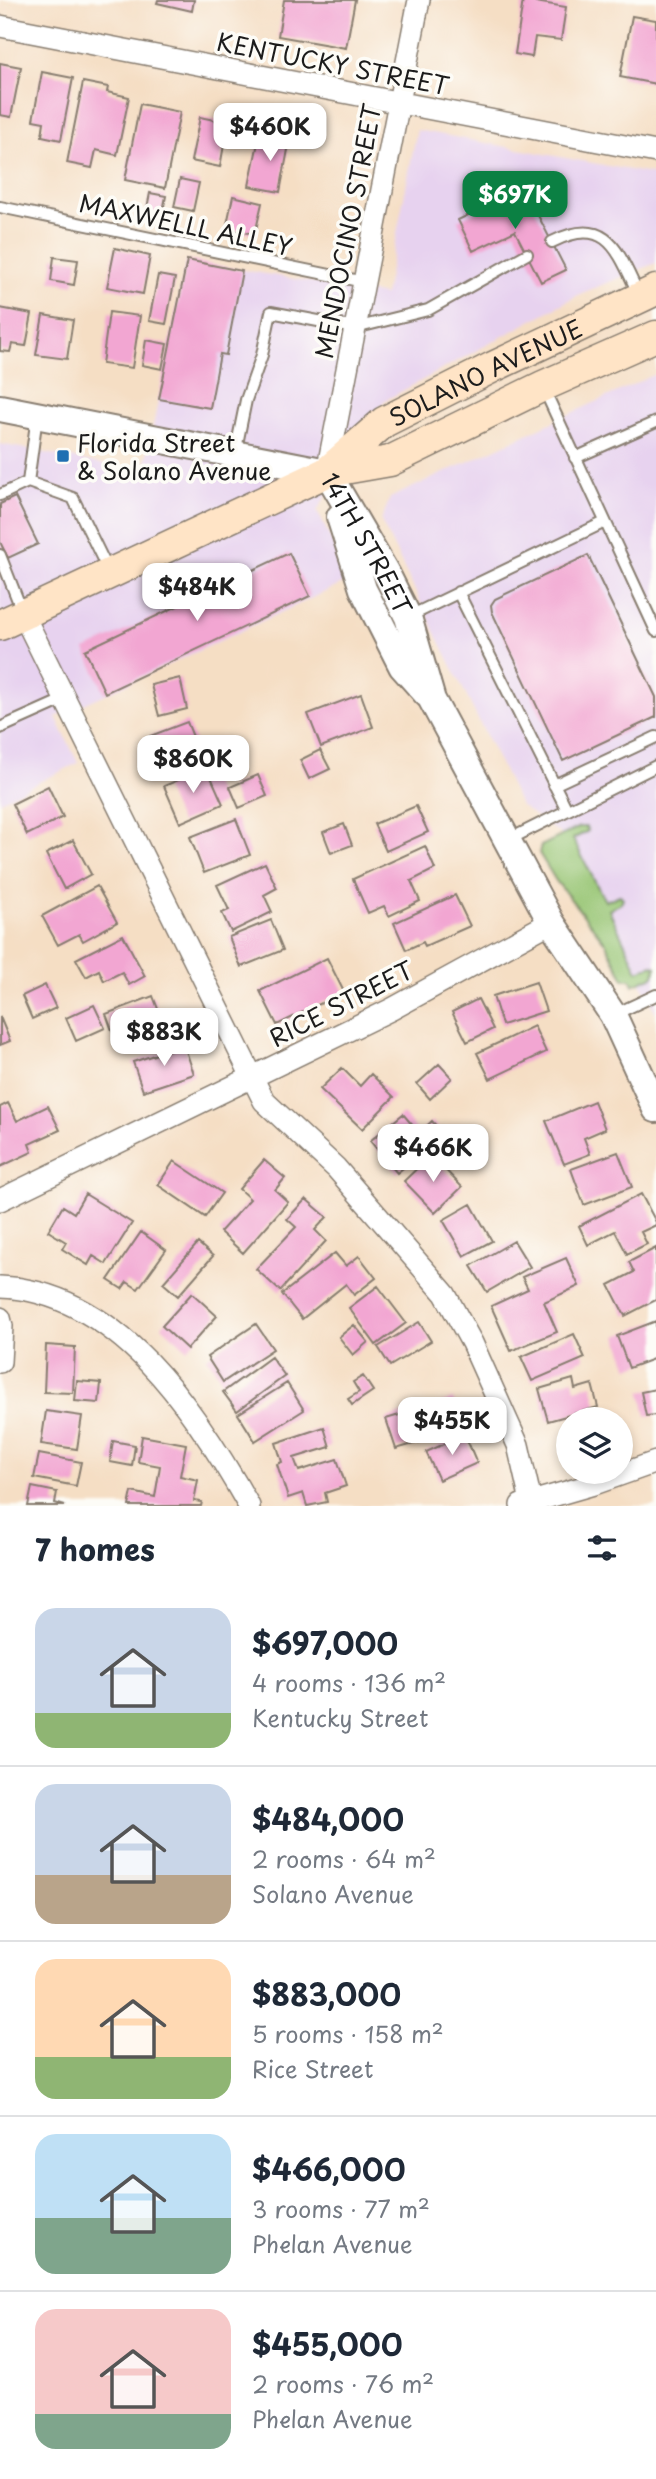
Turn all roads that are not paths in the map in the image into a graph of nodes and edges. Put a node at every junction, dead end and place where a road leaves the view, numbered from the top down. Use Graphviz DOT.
graph roads {
  1 [pos="419,0"];
  2 [pos="0,26"];
  3 [pos="400,103"];
  4 [pos="656,152"];
  5 [pos="0,207"];
  6 [pos="551,242"];
  7 [pos="527,254"];
  8 [pos="364,282"];
  9 [pos="651,296"];
  10 [pos="355,328"];
  11 [pos="656,334"];
  12 [pos="543,386"];
  13 [pos="0,408"];
  14 [pos="37,416"];
  15 [pos="656,422"];
  16 [pos="235,454"];
  17 [pos="575,458"];
  18 [pos="327,472"];
  19 [pos="28,482"];
  20 [pos="0,495"];
  21 [pos="605,522"];
  22 [pos="0,555"];
  23 [pos="110,574"];
  24 [pos="458,592"];
  25 [pos="408,617"];
  26 [pos="653,617"];
  27 [pos="12,620"];
  28 [pos="656,631"];
  29 [pos="65,699"];
  30 [pos="432,699"];
  31 [pos="0,728"];
  32 [pos="656,737"];
  33 [pos="656,766"];
  34 [pos="554,785"];
  35 [pos="567,810"];
  36 [pos="509,840"];
  37 [pos="551,922"];
  38 [pos="656,995"];
  39 [pos="613,1015"];
  40 [pos="253,1077"];
  41 [pos="656,1108"];
  42 [pos="0,1200"];
  43 [pos="0,1287"];
  44 [pos="0,1318"];
  45 [pos="0,1362"];
  46 [pos="656,1462"];
  47 [pos="527,1505"];
  48 [pos="249,1506"];
  1 -- 3 [label="street, MENDOCINO STREET"];
  2 -- 3 [label="street, KENTUCKY STREET"];
  3 -- 4 [label="street, KENTUCKY STREET"];
  3 -- 8 [label="street, MENDOCINO STREET"];
  5 -- 8 [label="lane, MAXWELLL ALLEY"];
  6 -- 9 [label="lane"];
  7 -- 10 [label="lane"];
  8 -- 10 [label="street, MENDOCINO STREET"];
  9 -- 11 [label="main road"];
  9 -- 12 [label="main road"];
  9 -- 18 [label="main road, SOLANO AVENUE"];
  10 -- 16 [label="lane"];
  10 -- 18 [label="street, MENDOCINO STREET"];
  11 -- 12 [label="main road, SOLANO AVENUE"];
  12 -- 17 [label="lane"];
  12 -- 18 [label="main road, SOLANO AVENUE"];
  13 -- 14 [label="street"];
  14 -- 16 [label="street"];
  14 -- 19 [label="lane"];
  15 -- 17 [label="lane"];
  16 -- 18 [label="street"];
  17 -- 21 [label="lane"];
  18 -- 23 [label="main road, SOLANO AVENUE"];
  18 -- 25 [label="street, 14TH STREET"];
  18 -- 30 [label="street, 14TH STREET"];
  19 -- 20 [label="lane"];
  19 -- 23 [label="lane"];
  21 -- 24 [label="lane"];
  21 -- 26 [label="lane"];
  22 -- 27 [label="lane"];
  23 -- 27 [label="main road, SOLANO AVENUE"];
  24 -- 25 [label="lane"];
  24 -- 34 [label="lane"];
  25 -- 30 [label="street, 14TH STREET"];
  26 -- 28 [label="lane"];
  27 -- 29 [label="street"];
  29 -- 31 [label="lane"];
  29 -- 40 [label="street"];
  30 -- 36 [label="street, 14TH STREET"];
  32 -- 34 [label="lane"];
  33 -- 35 [label="lane"];
  34 -- 35 [label="lane"];
  35 -- 36 [label="lane"];
  36 -- 37 [label="street, 14TH STREET"];
  37 -- 39 [label="street, 14TH STREET"];
  37 -- 40 [label="street, RICE STREET"];
  38 -- 39 [label="lane"];
  39 -- 41 [label="street, 14TH STREET"];
  40 -- 42 [label="street, RICE STREET"];
  40 -- 47 [label="street"];
  43 -- 48 [label="street"];
  44 -- 45 [label="street"];
  46 -- 47 [label="street"];
}
